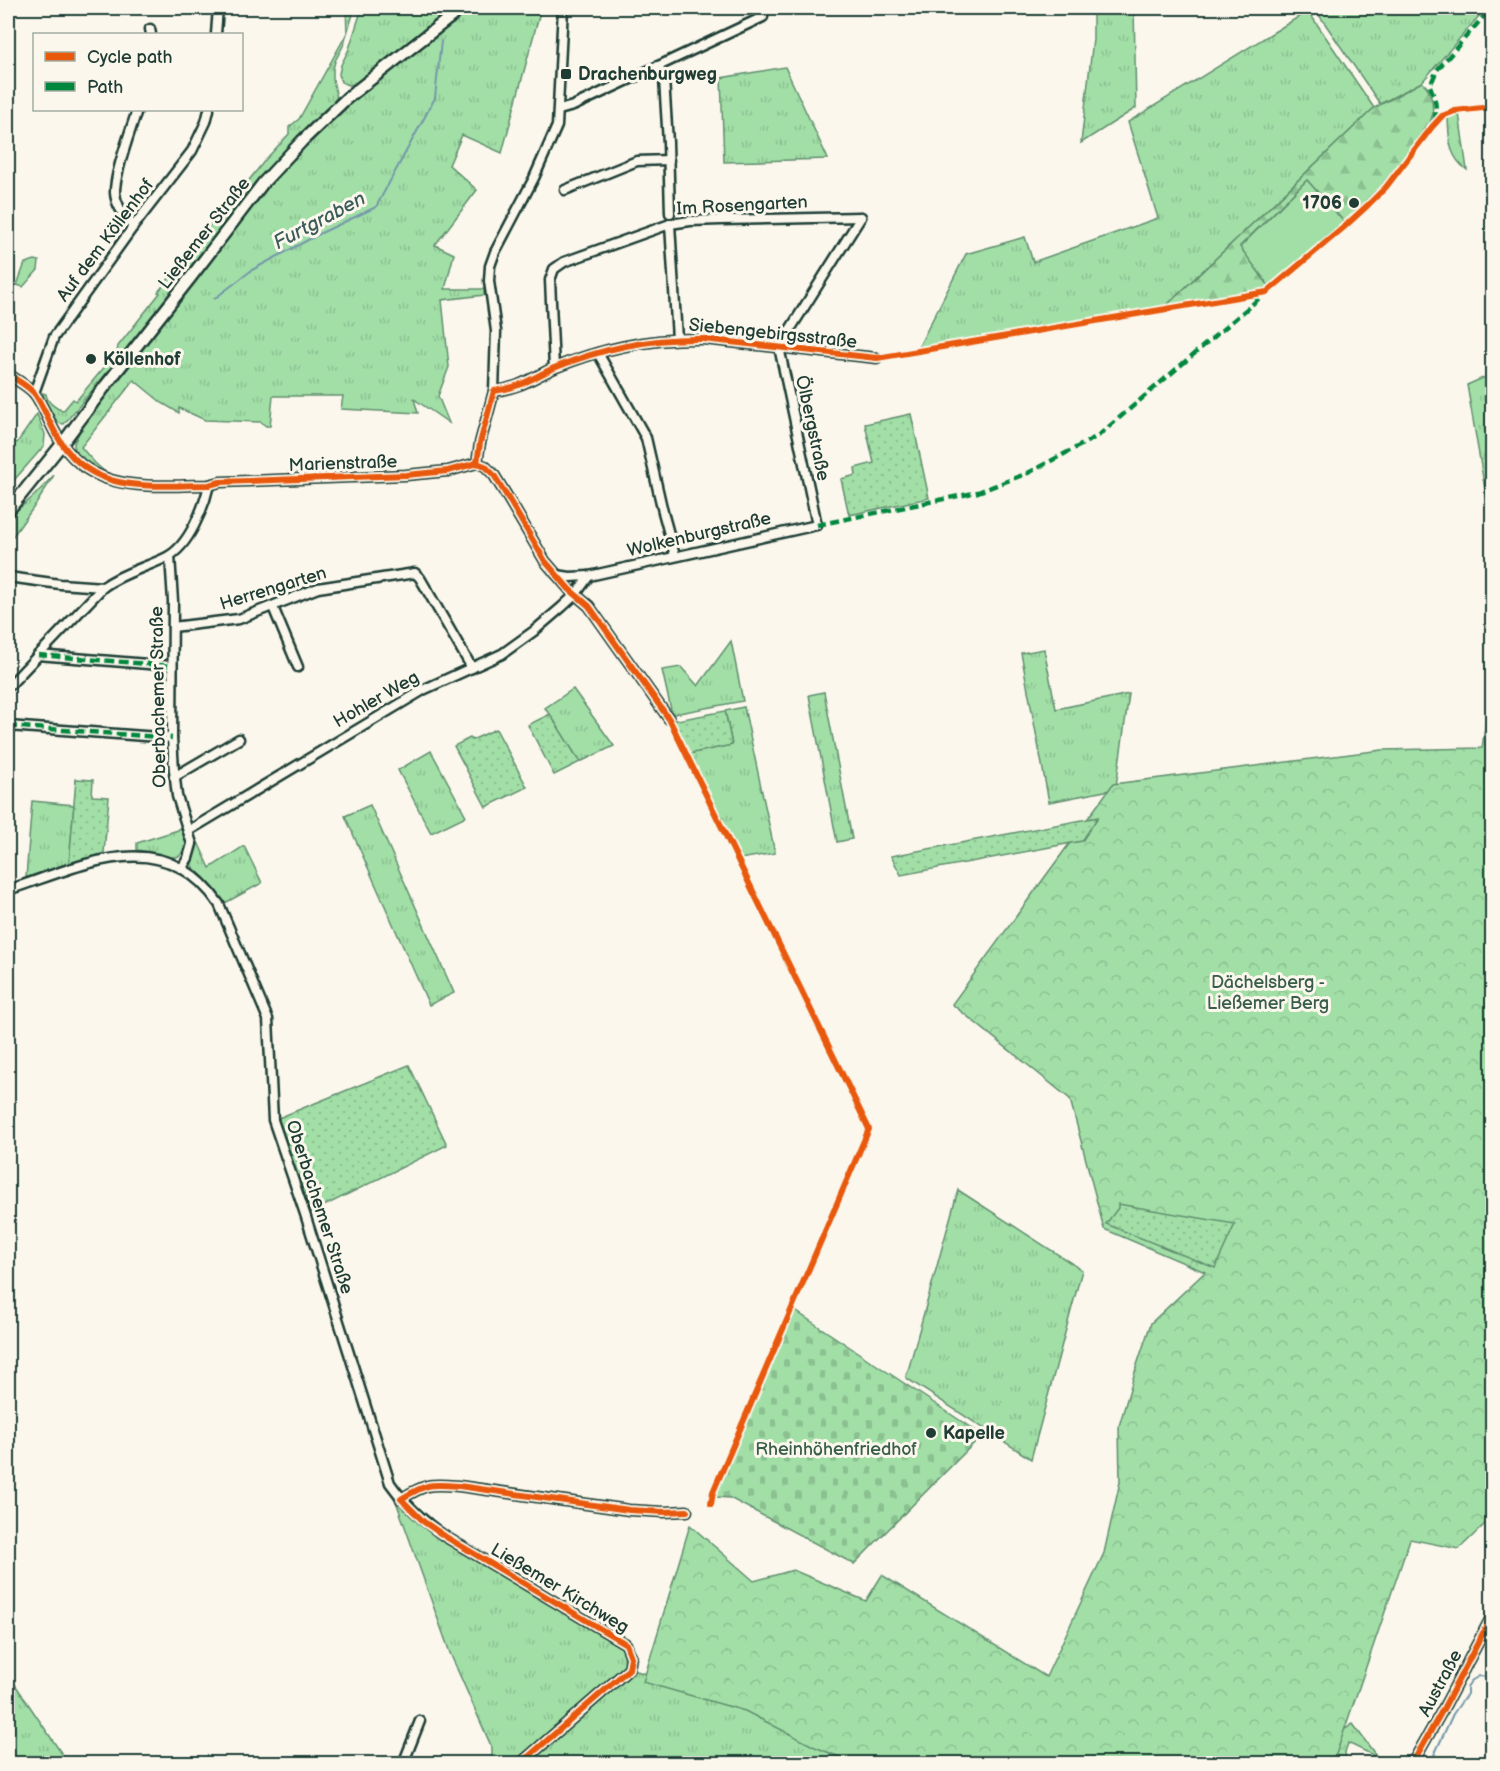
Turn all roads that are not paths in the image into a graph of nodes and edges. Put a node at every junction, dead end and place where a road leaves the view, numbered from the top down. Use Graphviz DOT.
graph roads {
  1 [pos="218,8"];
  2 [pos="462,8"];
  3 [pos="563,8"];
  4 [pos="763,17"];
  5 [pos="216,33"];
  6 [pos="658,66"];
  7 [pos="559,110"];
  8 [pos="137,111"];
  9 [pos="209,111"];
  10 [pos="669,160"];
  11 [pos="565,190"];
  12 [pos="670,213"];
  13 [pos="670,224"];
  14 [pos="133,227"];
  15 [pos="677,339"];
  16 [pos="779,347"];
  17 [pos="598,353"];
  18 [pos="877,358"];
  19 [pos="554,368"];
  20 [pos="8,374"];
  21 [pos="494,391"];
  22 [pos="34,393"];
  23 [pos="62,444"];
  24 [pos="477,463"];
  25 [pos="209,485"];
  26 [pos="8,511"];
  27 [pos="817,525"];
  28 [pos="170,556"];
  29 [pos="675,556"];
  30 [pos="557,575"];
  31 [pos="589,576"];
  32 [pos="8,577"];
  33 [pos="103,586"];
  34 [pos="576,594"];
  35 [pos="273,607"];
  36 [pos="173,627"];
  37 [pos="38,655"];
  38 [pos="172,666"];
  39 [pos="298,667"];
  40 [pos="472,668"];
  41 [pos="8,687"];
  42 [pos="669,719"];
  43 [pos="8,726"];
  44 [pos="172,738"];
  45 [pos="239,739"];
  46 [pos="174,777"];
  47 [pos="188,831"];
  48 [pos="182,868"];
  49 [pos="8,890"];
  50 [pos="401,1499"];
  51 [pos="687,1511"];
  52 [pos="1492,1616"];
  53 [pos="420,1721"];
  54 [pos="403,1764"];
  55 [pos="520,1764"];
  56 [pos="1412,1764"];
  1 -- 5 [label="street"];
  2 -- 23 [label="street, Ließemer Straße"];
  3 -- 7 [label="street"];
  4 -- 6 [label="street"];
  6 -- 7 [label="street"];
  6 -- 10 [label="street"];
  7 -- 21 [label="street"];
  8 -- 14 [label="street"];
  9 -- 14 [label="street, Auf dem Köllenhof"];
  10 -- 11 [label="street"];
  10 -- 12 [label="street"];
  13 -- 15 [label="street"];
  13 -- 16 [label="street, Im Rosengarten"];
  13 -- 19 [label="street, Im Rosengarten"];
  14 -- 22 [label="street, Auf dem Köllenhof"];
  15 -- 16 [label="street, Siebengebirgsstraße"];
  15 -- 17 [label="street, Siebengebirgsstraße"];
  16 -- 18 [label="street, Siebengebirgsstraße"];
  16 -- 27 [label="street, Ölbergstraße"];
  17 -- 19 [label="street, Siebengebirgsstraße"];
  17 -- 29 [label="street"];
  19 -- 21 [label="street, Siebengebirgsstraße"];
  20 -- 22 [label="street"];
  21 -- 24 [label="street"];
  22 -- 23 [label="street, Marienstraße"];
  23 -- 25 [label="street, Marienstraße"];
  23 -- 26 [label="street, Ließemer Straße"];
  24 -- 25 [label="street, Marienstraße"];
  24 -- 30 [label="street"];
  25 -- 28 [label="street"];
  27 -- 29 [label="street, Wolkenburgstraße"];
  28 -- 33 [label="street"];
  28 -- 36 [label="street, Oberbachemer Straße"];
  29 -- 31 [label="street, Wolkenburgstraße"];
  30 -- 31 [label="street, Wolkenburgstraße"];
  30 -- 34 [label="street"];
  31 -- 34 [label="street"];
  32 -- 33 [label="street"];
  33 -- 37 [label="street"];
  34 -- 40 [label="street, Hohler Weg"];
  34 -- 42 [label="street"];
  35 -- 36 [label="street, Herrengarten"];
  35 -- 39 [label="street"];
  35 -- 40 [label="street, Herrengarten"];
  36 -- 38 [label="street, Oberbachemer Straße"];
  37 -- 38 [label="street"];
  37 -- 41 [label="street"];
  38 -- 44 [label="street, Oberbachemer Straße"];
  40 -- 47 [label="street, Hohler Weg"];
  43 -- 44 [label="street"];
  44 -- 46 [label="street, Oberbachemer Straße"];
  45 -- 46 [label="street"];
  46 -- 47 [label="street, Oberbachemer Straße"];
  47 -- 48 [label="street, Oberbachemer Straße"];
  48 -- 49 [label="street, Oberbachemer Straße"];
  48 -- 50 [label="street, Oberbachemer Straße"];
  50 -- 51 [label="street"];
  50 -- 55 [label="street, Ließemer Kirchweg"];
  52 -- 56 [label="street, Austraße"];
  53 -- 54 [label="street"];
}
